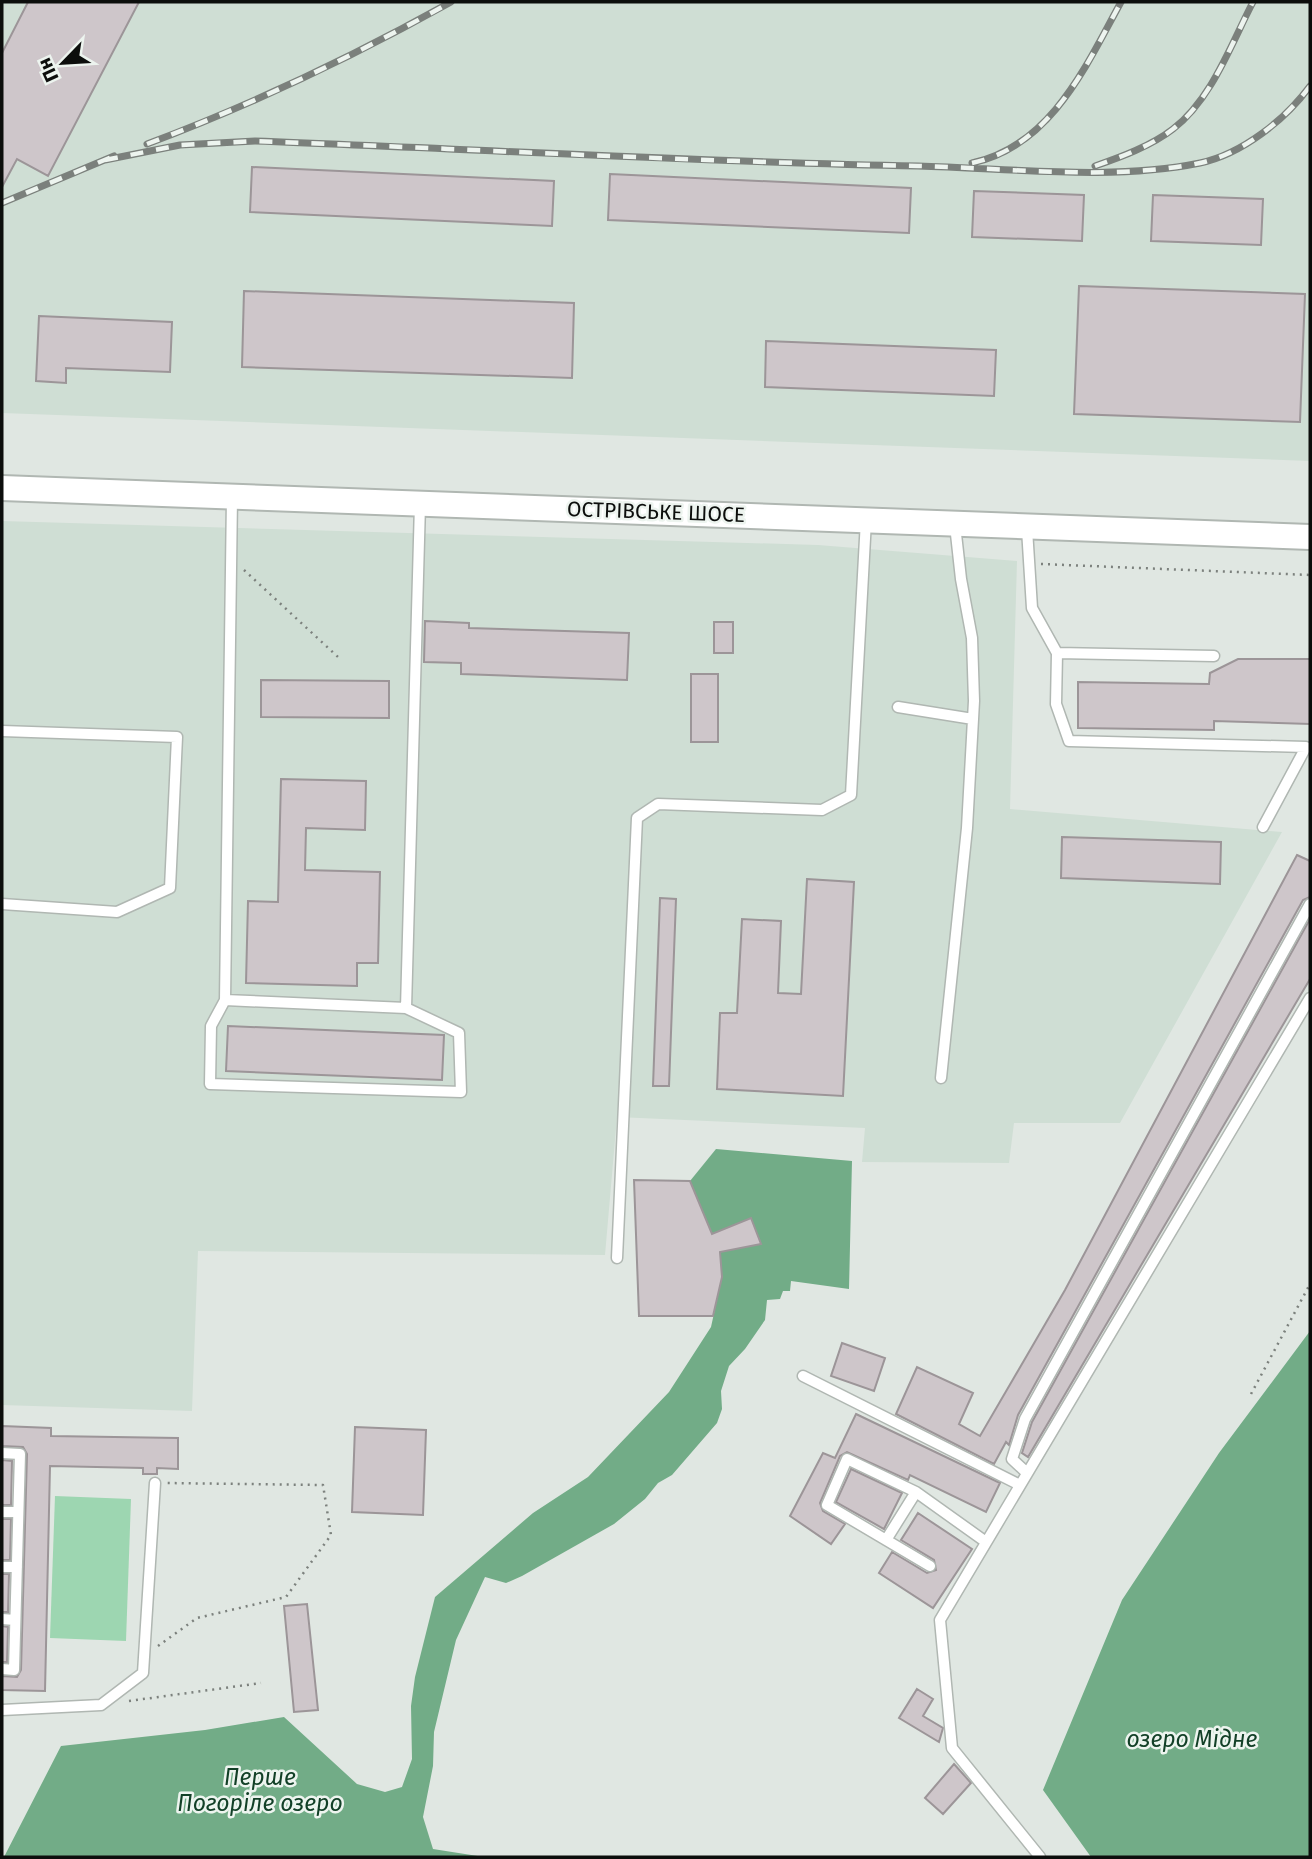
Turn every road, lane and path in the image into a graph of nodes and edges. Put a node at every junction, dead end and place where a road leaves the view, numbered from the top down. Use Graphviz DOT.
graph roads {
  1 [pos="2,488"];
  2 [pos="232,497"];
  3 [pos="420,504"];
  4 [pos="866,520"];
  5 [pos="955,524"];
  6 [pos="1027,526"];
  7 [pos="1310,537"];
  8 [pos="232,558"];
  9 [pos="1029,564"];
  10 [pos="1305,575"];
  11 [pos="1310,576"];
  12 [pos="1310,581"];
  13 [pos="1057,653"];
  14 [pos="1214,656"];
  15 [pos="338,657"];
  16 [pos="898,707"];
  17 [pos="973,719"];
  18 [pos="2,731"];
  19 [pos="1263,827"];
  20 [pos="2,904"];
  21 [pos="1310,904"];
  22 [pos="1310,998"];
  23 [pos="225,1000"];
  24 [pos="406,1008"];
  25 [pos="941,1078"];
  26 [pos="617,1258"];
  27 [pos="1310,1284"];
  28 [pos="803,1376"];
  29 [pos="1251,1394"];
  30 [pos="2,1453"];
  31 [pos="1027,1473"];
  32 [pos="155,1483"];
  33 [pos="1020,1485"];
  34 [pos="916,1492"];
  35 [pos="2,1511"];
  36 [pos="18,1512"];
  37 [pos="886,1540"];
  38 [pos="986,1542"];
  39 [pos="930,1566"];
  40 [pos="2,1567"];
  41 [pos="17,1567"];
  42 [pos="2,1619"];
  43 [pos="15,1620"];
  44 [pos="144,1657"];
  45 [pos="2,1670"];
  46 [pos="261,1683"];
  47 [pos="101,1705"];
  48 [pos="2,1710"];
  49 [pos="1040,1857"];
  1 -- 2 [label="street, ОСТРІВСЬКЕ ШОСЕ"];
  2 -- 3 [label="street, ОСТРІВСЬКЕ ШОСЕ"];
  2 -- 8 [label="lane"];
  3 -- 4 [label="street, ОСТРІВСЬКЕ ШОСЕ"];
  3 -- 24 [label="lane"];
  4 -- 5 [label="street, ОСТРІВСЬКЕ ШОСЕ"];
  4 -- 26 [label="lane"];
  5 -- 6 [label="street, ОСТРІВСЬКЕ ШОСЕ"];
  5 -- 17 [label="lane"];
  6 -- 7 [label="street, ОСТРІВСЬКЕ ШОСЕ"];
  6 -- 9 [label="lane"];
  8 -- 15 [label="path"];
  8 -- 23 [label="lane"];
  9 -- 10 [label="path"];
  9 -- 13 [label="lane"];
  10 -- 11 [label="path"];
  10 -- 12 [label="path"];
  13 -- 14 [label="lane"];
  13 -- 19 [label="lane"];
  16 -- 17 [label="lane"];
  17 -- 25 [label="lane"];
  18 -- 20 [label="lane"];
  21 -- 31 [label="lane"];
  22 -- 31 [label="lane"];
  23 -- 24 [label="lane"];
  23 -- 24 [label="lane"];
  27 -- 29 [label="path"];
  28 -- 33 [label="lane"];
  30 -- 36 [label="lane"];
  31 -- 33 [label="lane"];
  32 -- 44 [label="lane"];
  32 -- 44 [label="path"];
  33 -- 38 [label="lane"];
  34 -- 37 [label="lane"];
  34 -- 37 [label="lane"];
  34 -- 38 [label="lane"];
  35 -- 36 [label="lane"];
  36 -- 41 [label="lane"];
  37 -- 39 [label="lane"];
  38 -- 49 [label="lane"];
  40 -- 41 [label="lane"];
  41 -- 43 [label="lane"];
  42 -- 43 [label="lane"];
  43 -- 45 [label="lane"];
  44 -- 47 [label="lane"];
  46 -- 47 [label="path"];
  47 -- 48 [label="lane"];
}
